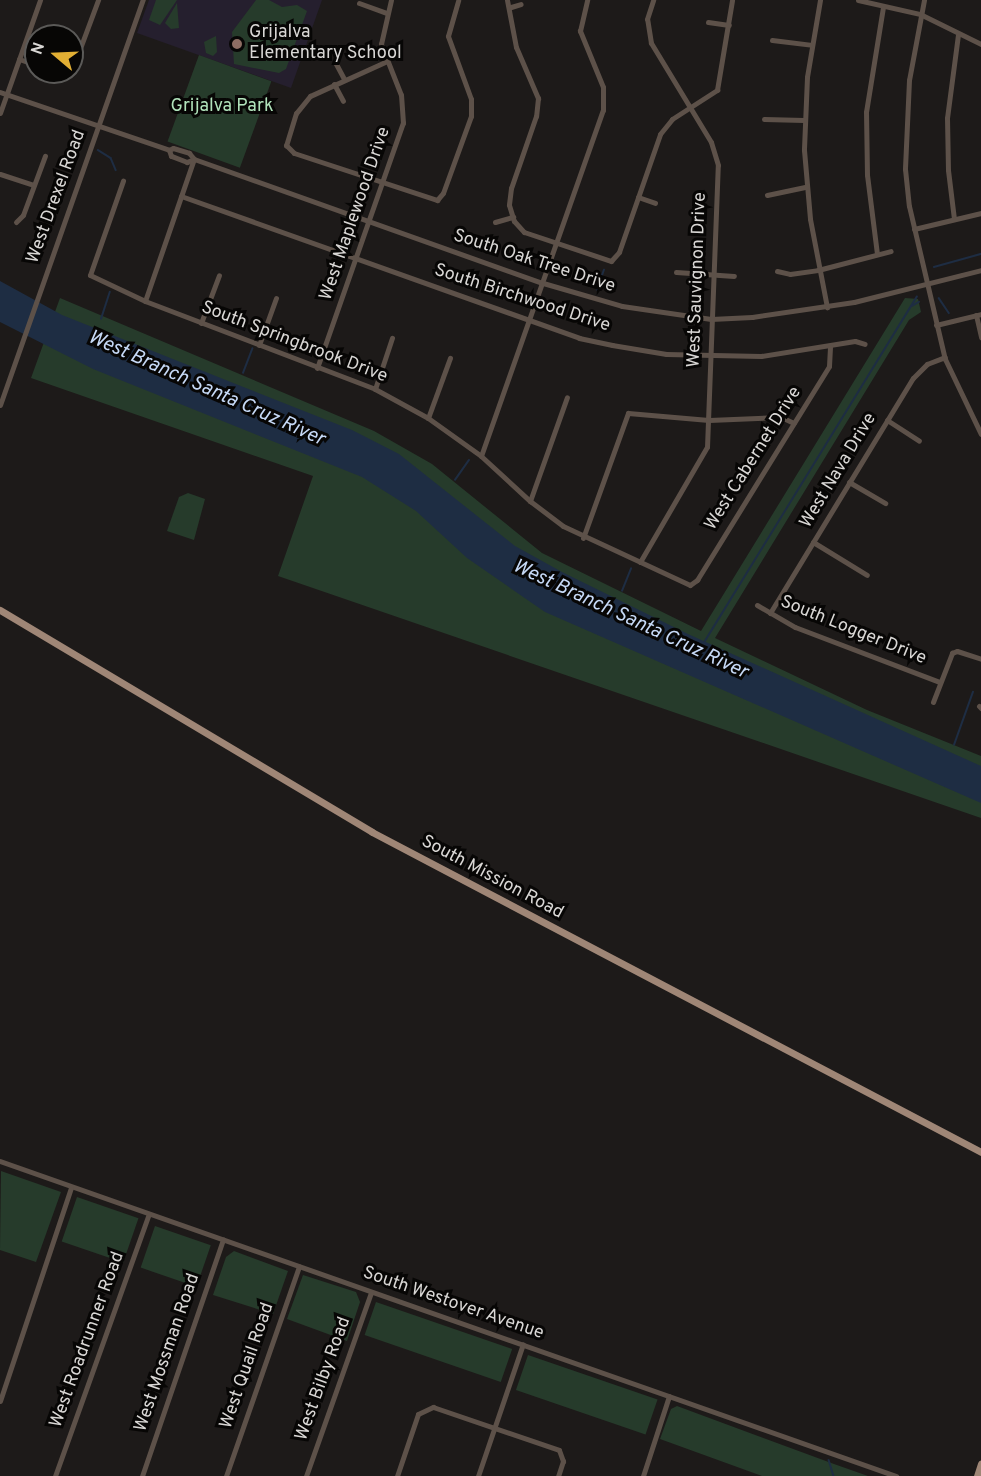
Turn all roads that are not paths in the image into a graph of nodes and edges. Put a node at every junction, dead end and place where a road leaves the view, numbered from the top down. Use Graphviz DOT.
graph roads {
  1 [pos="40,0"];
  2 [pos="98,0"];
  3 [pos="143,0"];
  4 [pos="391,0"];
  5 [pos="458,0"];
  6 [pos="507,0"];
  7 [pos="587,0"];
  8 [pos="653,0"];
  9 [pos="732,0"];
  10 [pos="820,0"];
  11 [pos="858,0"];
  12 [pos="924,0"];
  13 [pos="359,3"];
  14 [pos="521,4"];
  15 [pos="883,7"];
  16 [pos="511,8"];
  17 [pos="386,13"];
  18 [pos="920,14"];
  19 [pos="708,22"];
  20 [pos="729,25"];
  21 [pos="958,35"];
  22 [pos="84,36"];
  23 [pos="772,39"];
  24 [pos="981,44"];
  25 [pos="810,45"];
  26 [pos="19,59"];
  27 [pos="24,61"];
  28 [pos="335,62"];
  29 [pos="385,62"];
  30 [pos="344,79"];
  31 [pos="334,84"];
  32 [pos="0,92"];
  33 [pos="6,94"];
  34 [pos="343,101"];
  35 [pos="691,108"];
  36 [pos="0,113"];
  37 [pos="764,119"];
  38 [pos="804,120"];
  39 [pos="98,126"];
  40 [pos="45,156"];
  41 [pos="194,159"];
  42 [pos="0,174"];
  43 [pos="123,181"];
  44 [pos="382,183"];
  45 [pos="33,185"];
  46 [pos="806,187"];
  47 [pos="767,195"];
  48 [pos="181,196"];
  49 [pos="638,196"];
  50 [pos="655,203"];
  51 [pos="981,213"];
  52 [pos="513,217"];
  53 [pos="954,219"];
  54 [pos="16,222"];
  55 [pos="369,222"];
  56 [pos="495,222"];
  57 [pos="914,229"];
  58 [pos="555,244"];
  59 [pos="891,251"];
  60 [pos="877,254"];
  61 [pos="356,259"];
  62 [pos="818,270"];
  63 [pos="981,270"];
  64 [pos="777,271"];
  65 [pos="676,272"];
  66 [pos="219,275"];
  67 [pos="714,275"];
  68 [pos="734,276"];
  69 [pos="543,283"];
  70 [pos="927,284"];
  71 [pos="276,298"];
  72 [pos="145,301"];
  73 [pos="827,307"];
  74 [pos="979,315"];
  75 [pos="711,319"];
  76 [pos="530,321"];
  77 [pos="201,322"];
  78 [pos="936,325"];
  79 [pos="981,337"];
  80 [pos="392,338"];
  81 [pos="865,344"];
  82 [pos="259,345"];
  83 [pos="830,347"];
  84 [pos="709,356"];
  85 [pos="945,357"];
  86 [pos="450,358"];
  87 [pos="317,368"];
  88 [pos="375,389"];
  89 [pos="567,397"];
  90 [pos="0,405"];
  91 [pos="428,418"];
  92 [pos="709,420"];
  93 [pos="887,420"];
  94 [pos="794,423"];
  95 [pos="981,434"];
  96 [pos="919,441"];
  97 [pos="481,456"];
  98 [pos="849,482"];
  99 [pos="530,501"];
  100 [pos="885,503"];
  101 [pos="583,538"];
  102 [pos="813,542"];
  103 [pos="640,562"];
  104 [pos="867,575"];
  105 [pos="691,585"];
  106 [pos="757,605"];
  107 [pos="0,610"];
  108 [pos="770,613"];
  109 [pos="981,659"];
  110 [pos="940,682"];
  111 [pos="933,702"];
  112 [pos="981,1152"];
  113 [pos="0,1161"];
  114 [pos="71,1188"];
  115 [pos="149,1214"];
  116 [pos="224,1240"];
  117 [pos="299,1266"];
  118 [pos="371,1292"];
  119 [pos="524,1344"];
  120 [pos="669,1396"];
  121 [pos="0,1401"];
  122 [pos="422,1401"];
  123 [pos="425,1409"];
  124 [pos="494,1429"];
  125 [pos="568,1452"];
  126 [pos="562,1455"];
  127 [pos="981,1464"];
  128 [pos="643,1474"];
  129 [pos="55,1476"];
  130 [pos="141,1476"];
  131 [pos="225,1476"];
  132 [pos="306,1476"];
  133 [pos="397,1476"];
  134 [pos="478,1476"];
  135 [pos="558,1476"];
  136 [pos="651,1476"];
  137 [pos="896,1476"];
  138 [pos="977,1476"];
  1 -- 26 [label="street"];
  2 -- 22 [label="street"];
  3 -- 39 [label="street, West Drexel Road"];
  4 -- 17 [label="street, West Maplewood Drive"];
  5 -- 44 [label="street"];
  6 -- 16 [label="street"];
  7 -- 58 [label="street"];
  8 -- 35 [label="street, West Sauvignon Drive"];
  9 -- 20 [label="street"];
  10 -- 25 [label="street"];
  11 -- 15 [label="street"];
  12 -- 18 [label="street"];
  13 -- 17 [label="street"];
  14 -- 16 [label="street"];
  15 -- 18 [label="street"];
  15 -- 60 [label="street"];
  16 -- 52 [label="street"];
  17 -- 29 [label="street, West Maplewood Drive"];
  18 -- 21 [label="street"];
  18 -- 57 [label="street"];
  19 -- 20 [label="street"];
  20 -- 35 [label="street"];
  21 -- 24 [label="street"];
  21 -- 53 [label="street"];
  23 -- 25 [label="street"];
  25 -- 38 [label="street"];
  26 -- 27 [label="street"];
  26 -- 33 [label="street"];
  28 -- 30 [label="street"];
  29 -- 30 [label="street"];
  29 -- 44 [label="street, West Maplewood Drive"];
  30 -- 31 [label="street"];
  31 -- 34 [label="street"];
  31 -- 44 [label="street"];
  32 -- 33 [label="street, South Oak Tree Drive"];
  33 -- 36 [label="street"];
  33 -- 39 [label="street, South Oak Tree Drive"];
  35 -- 49 [label="street"];
  35 -- 67 [label="street, West Sauvignon Drive"];
  37 -- 38 [label="street"];
  38 -- 46 [label="street"];
  39 -- 41 [label="street, South Oak Tree Drive"];
  39 -- 90 [label="street, West Drexel Road"];
  40 -- 45 [label="street"];
  41 -- 48 [label="street"];
  41 -- 55 [label="street, South Oak Tree Drive"];
  42 -- 45 [label="street"];
  43 -- 72 [label="street, South Springbrook Drive"];
  44 -- 55 [label="street, West Maplewood Drive"];
  45 -- 54 [label="street"];
  46 -- 47 [label="street"];
  46 -- 62 [label="street"];
  48 -- 61 [label="street, South Birchwood Drive"];
  48 -- 72 [label="street"];
  49 -- 50 [label="street"];
  49 -- 58 [label="street"];
  51 -- 53 [label="street"];
  52 -- 56 [label="street"];
  52 -- 58 [label="street"];
  53 -- 57 [label="street"];
  55 -- 61 [label="street, West Maplewood Drive"];
  55 -- 69 [label="street, South Oak Tree Drive"];
  57 -- 70 [label="street"];
  58 -- 69 [label="street"];
  59 -- 60 [label="street"];
  60 -- 62 [label="street"];
  61 -- 76 [label="street, South Birchwood Drive"];
  61 -- 87 [label="street, West Maplewood Drive"];
  62 -- 64 [label="street"];
  62 -- 73 [label="street"];
  63 -- 70 [label="street, South Oak Tree Drive"];
  65 -- 67 [label="street"];
  66 -- 77 [label="street"];
  67 -- 68 [label="street"];
  67 -- 75 [label="street, West Sauvignon Drive"];
  69 -- 75 [label="street, South Oak Tree Drive"];
  69 -- 76 [label="street"];
  70 -- 73 [label="street, South Oak Tree Drive"];
  70 -- 78 [label="street"];
  71 -- 82 [label="street"];
  72 -- 77 [label="street, South Springbrook Drive"];
  73 -- 75 [label="street, South Oak Tree Drive"];
  74 -- 78 [label="street"];
  74 -- 79 [label="street"];
  75 -- 84 [label="street, West Sauvignon Drive"];
  76 -- 84 [label="street, South Birchwood Drive"];
  76 -- 97 [label="street"];
  77 -- 82 [label="street, South Springbrook Drive"];
  78 -- 85 [label="street"];
  80 -- 88 [label="street"];
  81 -- 83 [label="street, South Birchwood Drive"];
  82 -- 87 [label="street, South Springbrook Drive"];
  83 -- 84 [label="street, South Birchwood Drive"];
  83 -- 94 [label="street, West Cabernet Drive"];
  84 -- 92 [label="street, West Sauvignon Drive"];
  85 -- 93 [label="street, West Nava Drive"];
  85 -- 95 [label="street"];
  86 -- 91 [label="street"];
  87 -- 88 [label="street, South Springbrook Drive"];
  88 -- 91 [label="street, South Springbrook Drive"];
  89 -- 99 [label="street"];
  91 -- 97 [label="street, South Springbrook Drive"];
  92 -- 94 [label="street"];
  92 -- 101 [label="street"];
  92 -- 103 [label="street, West Sauvignon Drive"];
  93 -- 96 [label="street"];
  93 -- 98 [label="street, West Nava Drive"];
  94 -- 105 [label="street, West Cabernet Drive"];
  97 -- 99 [label="street, South Springbrook Drive"];
  98 -- 100 [label="street"];
  98 -- 102 [label="street, West Nava Drive"];
  99 -- 101 [label="street, South Springbrook Drive"];
  101 -- 103 [label="street, South Springbrook Drive"];
  102 -- 104 [label="street"];
  102 -- 108 [label="street, West Nava Drive"];
  103 -- 105 [label="street, South Springbrook Drive"];
  106 -- 108 [label="street, South Logger Drive"];
  107 -- 112 [label="main road, South Mission Road"];
  108 -- 110 [label="street, South Logger Drive"];
  109 -- 110 [label="street"];
  110 -- 111 [label="street"];
  113 -- 114 [label="street, South Westover Avenue"];
  114 -- 115 [label="street, South Westover Avenue"];
  114 -- 121 [label="street"];
  115 -- 116 [label="street, South Westover Avenue"];
  115 -- 129 [label="street, West Roadrunner Road"];
  116 -- 117 [label="street, South Westover Avenue"];
  116 -- 130 [label="street, West Mossman Road"];
  117 -- 118 [label="street, South Westover Avenue"];
  117 -- 131 [label="street, West Quail Road"];
  118 -- 119 [label="street, South Westover Avenue"];
  118 -- 132 [label="street, West Bilby Road"];
  119 -- 120 [label="street, South Westover Avenue"];
  119 -- 124 [label="street"];
  120 -- 128 [label="street"];
  120 -- 137 [label="street, South Westover Avenue"];
  122 -- 123 [label="street"];
  123 -- 124 [label="street"];
  123 -- 133 [label="street"];
  124 -- 126 [label="street"];
  124 -- 134 [label="street"];
  125 -- 126 [label="street"];
  126 -- 135 [label="street"];
  127 -- 138 [label="main road"];
  128 -- 136 [label="street"];
}
